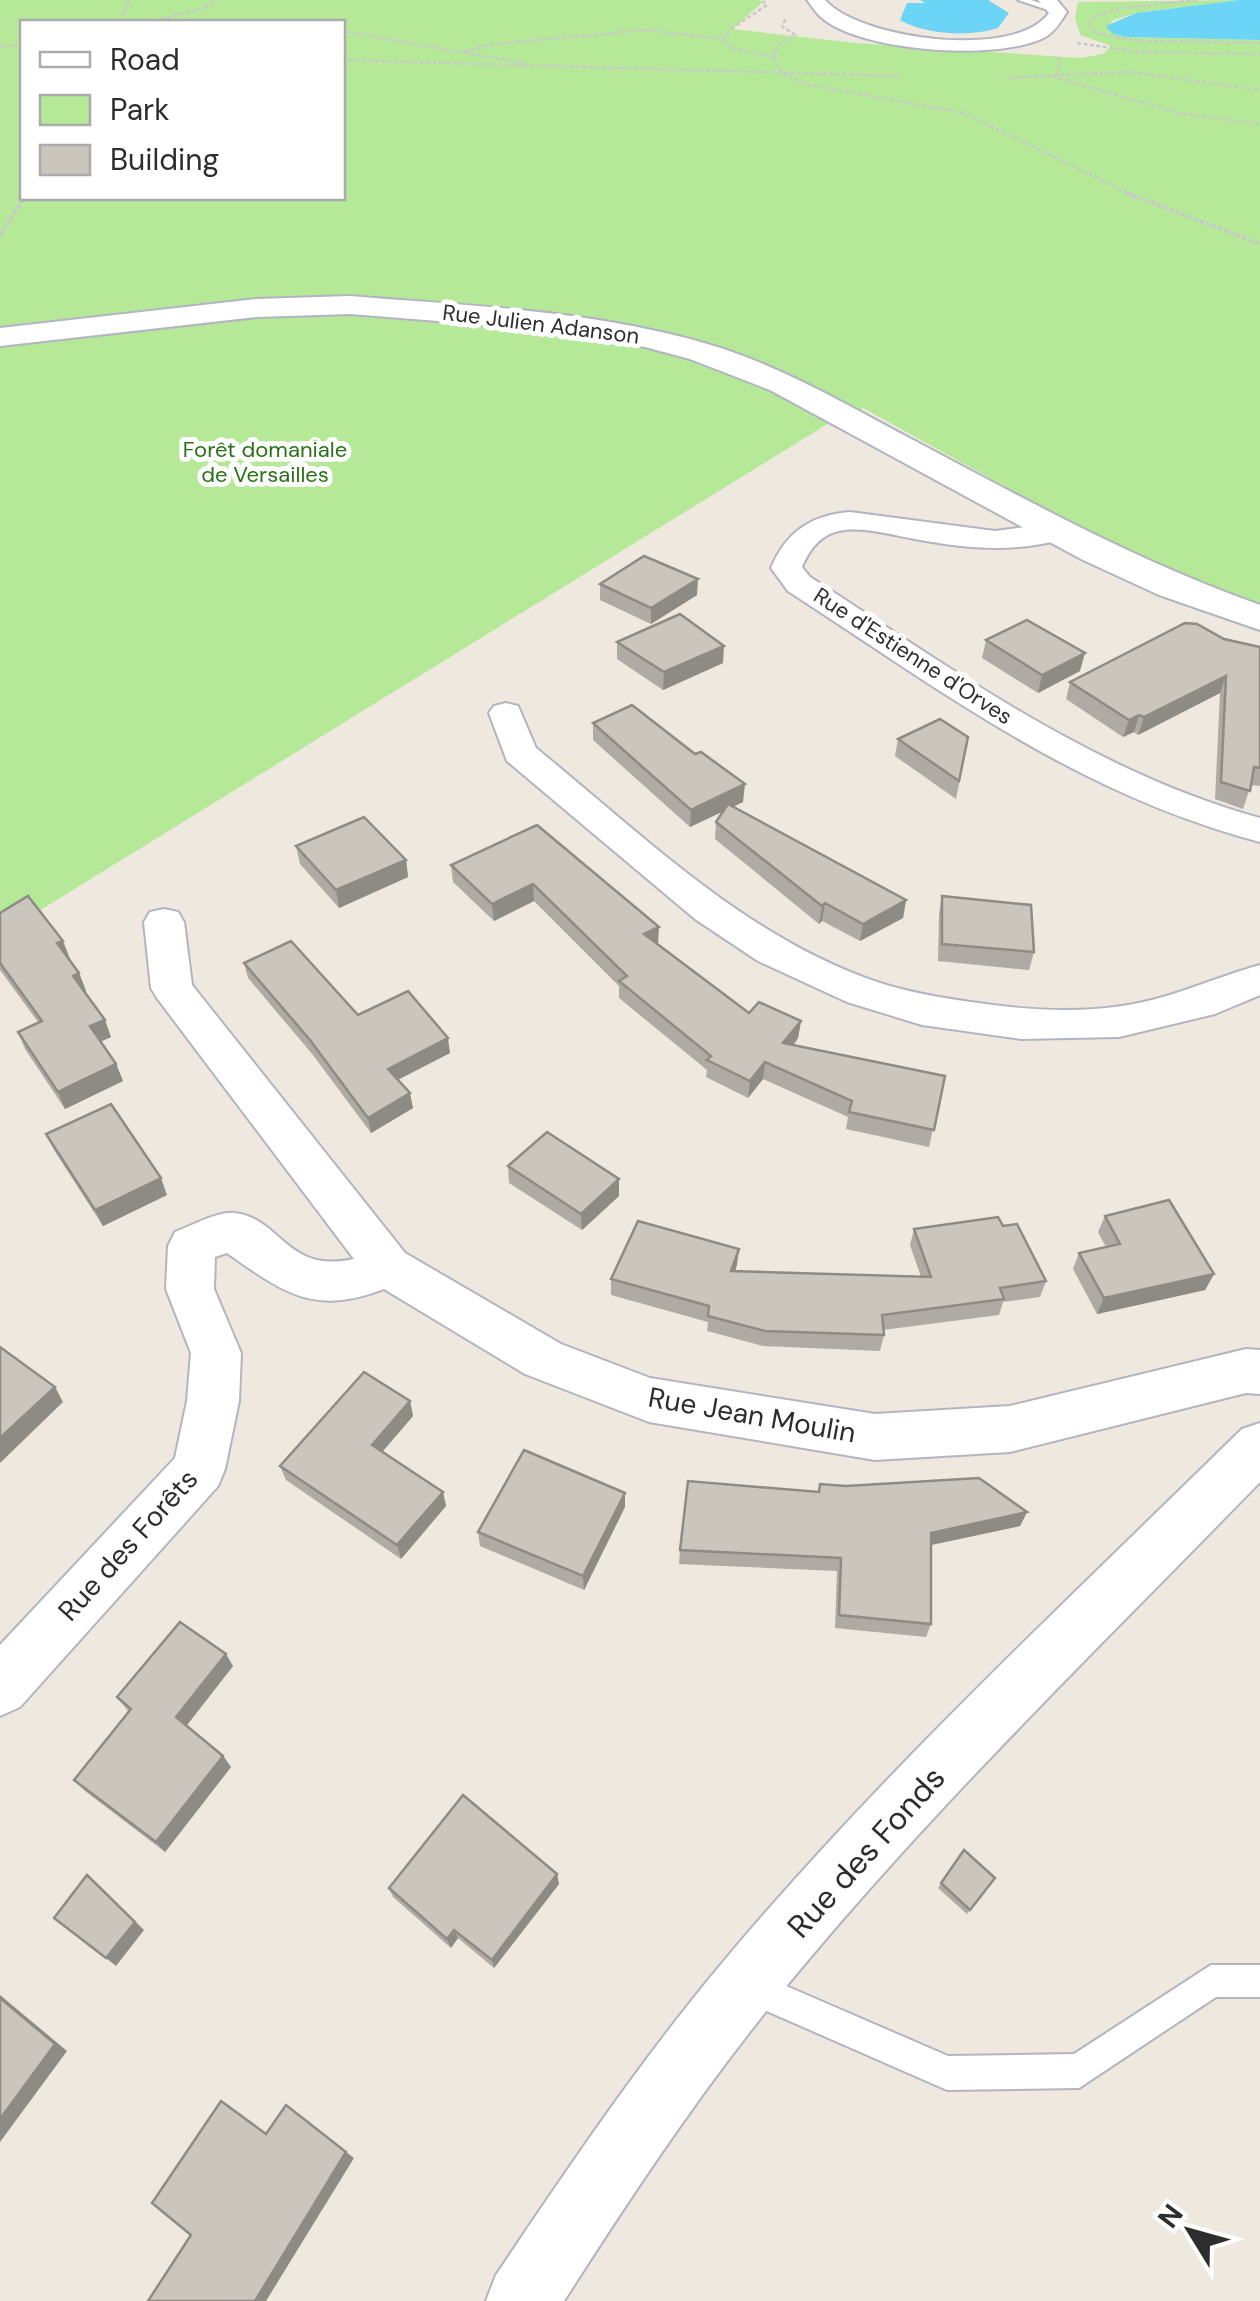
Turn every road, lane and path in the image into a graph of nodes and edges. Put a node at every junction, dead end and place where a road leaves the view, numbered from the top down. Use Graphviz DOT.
graph roads {
  1 [pos="218,0"];
  2 [pos="761,0"];
  3 [pos="816,0"];
  4 [pos="1022,0"];
  5 [pos="1197,0"];
  6 [pos="1052,5"];
  7 [pos="792,8"];
  8 [pos="156,20"];
  9 [pos="345,31"];
  10 [pos="1107,38"];
  11 [pos="722,39"];
  12 [pos="1260,43"];
  13 [pos="1086,46"];
  14 [pos="1101,48"];
  15 [pos="466,51"];
  16 [pos="1260,54"];
  17 [pos="773,57"];
  18 [pos="345,60"];
  19 [pos="544,67"];
  20 [pos="782,72"];
  21 [pos="901,76"];
  22 [pos="1054,77"];
  23 [pos="998,78"];
  24 [pos="1260,90"];
  25 [pos="1260,124"];
  26 [pos="23,200"];
  27 [pos="0,236"];
  28 [pos="1260,244"];
  29 [pos="0,337"];
  30 [pos="1057,532"];
  31 [pos="1260,618"];
  32 [pos="506,713"];
  33 [pos="1260,830"];
  34 [pos="164,922"];
  35 [pos="1260,979"];
  36 [pos="388,1267"];
  37 [pos="1260,1372"];
  38 [pos="1260,1446"];
  39 [pos="0,1687"];
  40 [pos="1260,1981"];
  41 [pos="746,1985"];
  42 [pos="522,2301"];
  1 -- 8 [label="path"];
  2 -- 11 [label="path"];
  3 -- 6 [label="street"];
  4 -- 6 [label="lane"];
  5 -- 10 [label="path"];
  7 -- 17 [label="path"];
  9 -- 15 [label="path"];
  10 -- 12 [label="path"];
  10 -- 13 [label="path"];
  11 -- 15 [label="path"];
  11 -- 17 [label="path"];
  14 -- 16 [label="path"];
  15 -- 19 [label="path"];
  17 -- 20 [label="path"];
  18 -- 19 [label="path"];
  19 -- 20 [label="path"];
  20 -- 21 [label="path"];
  20 -- 28 [label="path"];
  22 -- 23 [label="path"];
  22 -- 24 [label="path"];
  22 -- 25 [label="path"];
  26 -- 27 [label="path"];
  29 -- 30 [label="main road, Rue Julien Adanson"];
  30 -- 31 [label="main road, Rue Julien Adanson"];
  30 -- 33 [label="street, Rue d'Estienne d'Orves"];
  32 -- 35 [label="street"];
  34 -- 36 [label="street, Rue Jean Moulin"];
  36 -- 37 [label="street, Rue Jean Moulin"];
  36 -- 39 [label="street, Rue des Forêts"];
  38 -- 41 [label="street, Rue des Fonds"];
  40 -- 41 [label="lane"];
  41 -- 42 [label="street, Rue des Fonds"];
}
